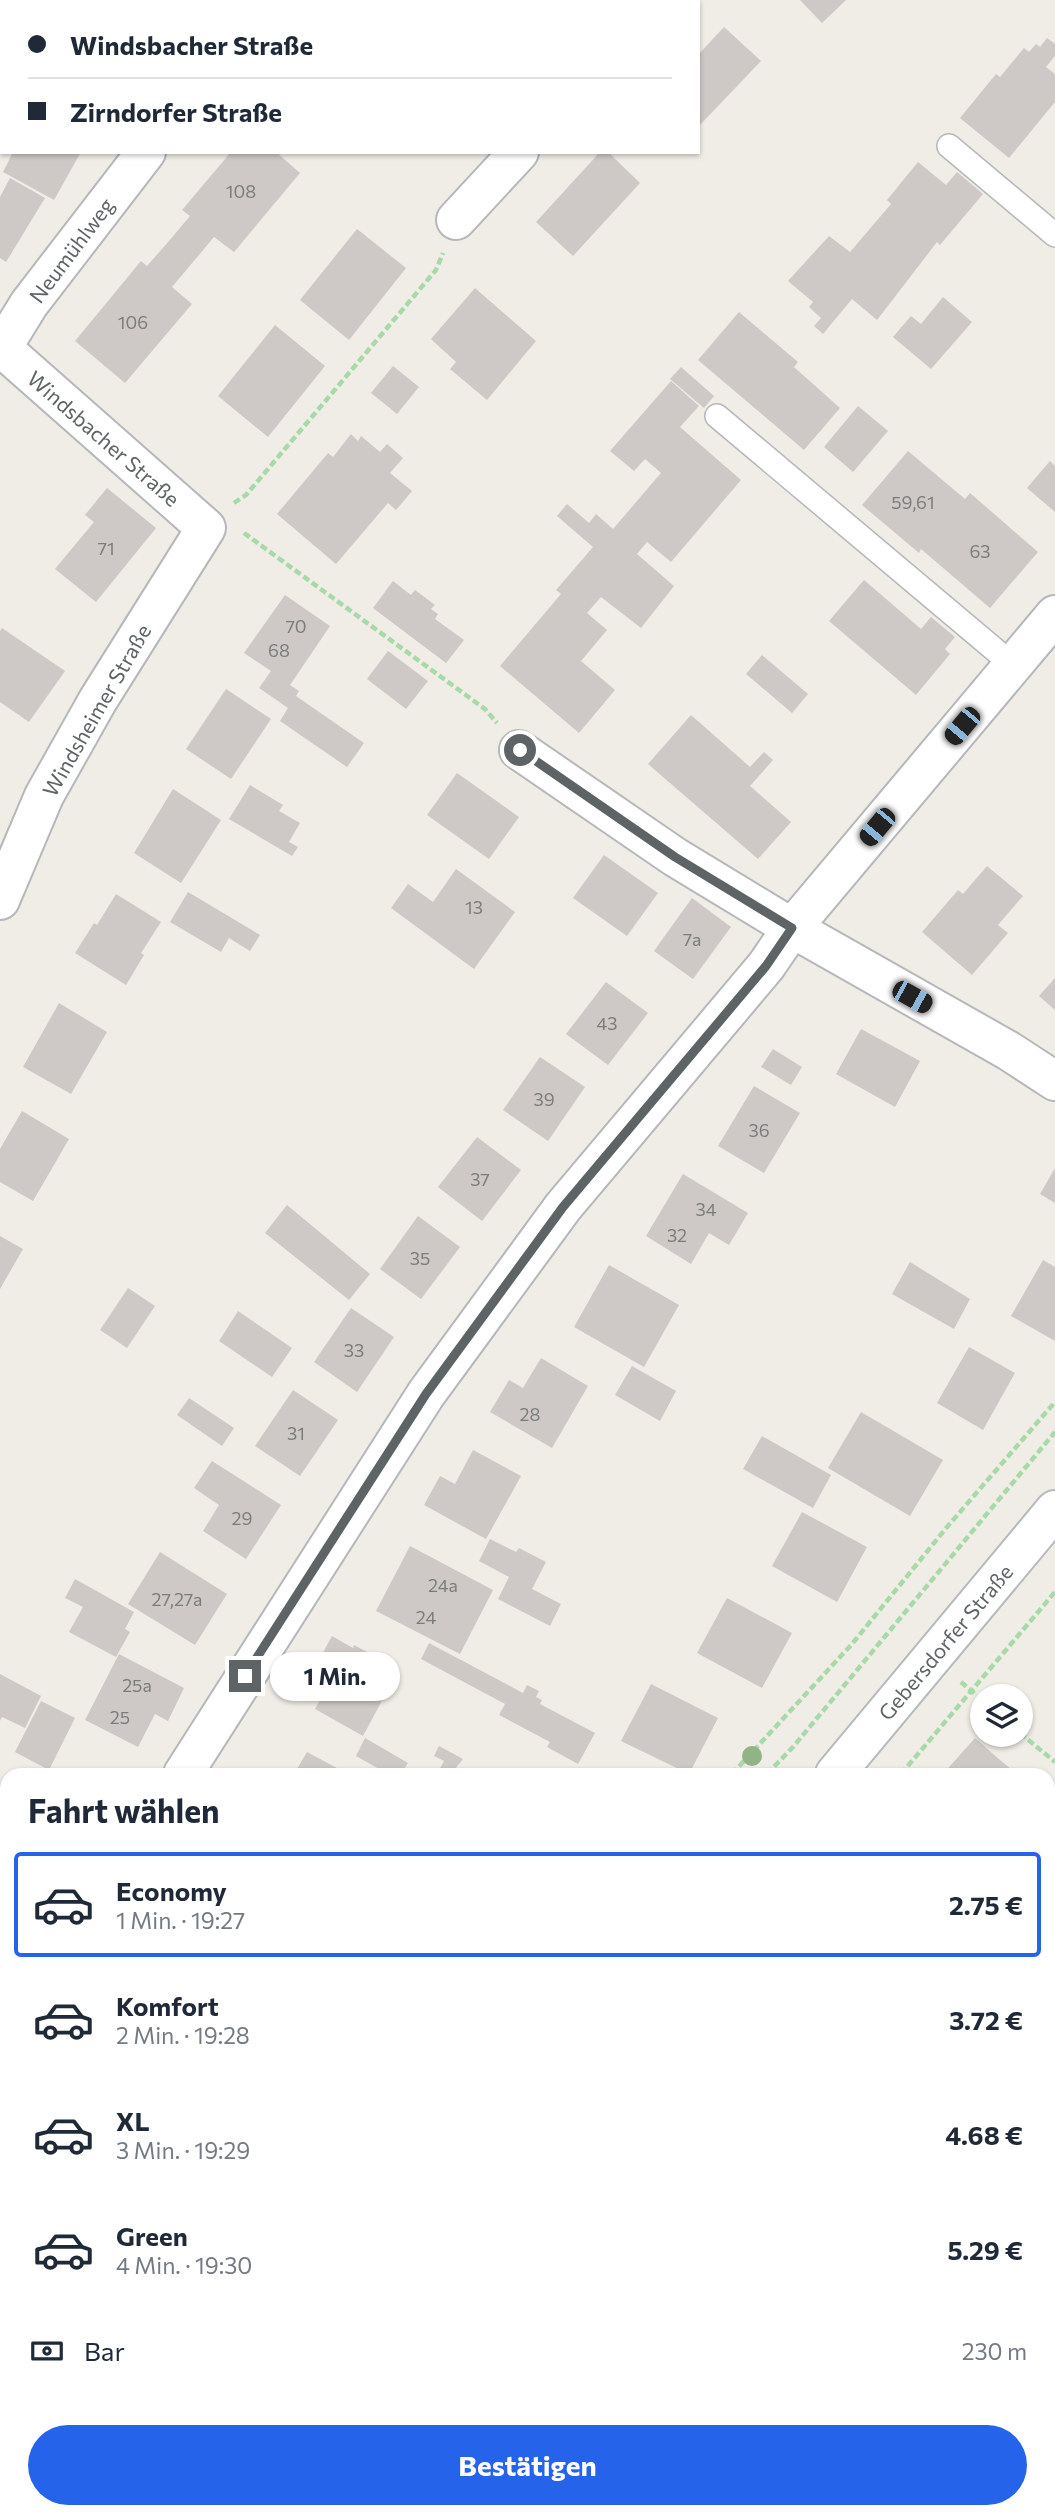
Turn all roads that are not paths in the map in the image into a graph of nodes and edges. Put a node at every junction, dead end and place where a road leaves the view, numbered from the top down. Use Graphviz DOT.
graph roads {
  1 [pos="949,146"];
  2 [pos="144,154"];
  3 [pos="517,154"];
  4 [pos="456,220"];
  5 [pos="1055,235"];
  6 [pos="1,350"];
  7 [pos="717,416"];
  8 [pos="212,521"];
  9 [pos="1055,615"];
  10 [pos="1013,665"];
  11 [pos="520,750"];
  12 [pos="0,900"];
  13 [pos="792,928"];
  14 [pos="1055,1081"];
  15 [pos="1055,1510"];
  16 [pos="187,1768"];
  17 [pos="840,1768"];
  1 -- 5 [label="lane"];
  2 -- 6 [label="street, Neumühlweg"];
  3 -- 4 [label="street"];
  6 -- 8 [label="street, Windsbacher Straße"];
  7 -- 10 [label="lane"];
  8 -- 12 [label="street, Windsheimer Straße"];
  9 -- 10 [label="street"];
  10 -- 13 [label="street"];
  11 -- 13 [label="street"];
  13 -- 14 [label="street"];
  13 -- 16 [label="street"];
  15 -- 17 [label="street, Gebersdorfer Straße"];
}
